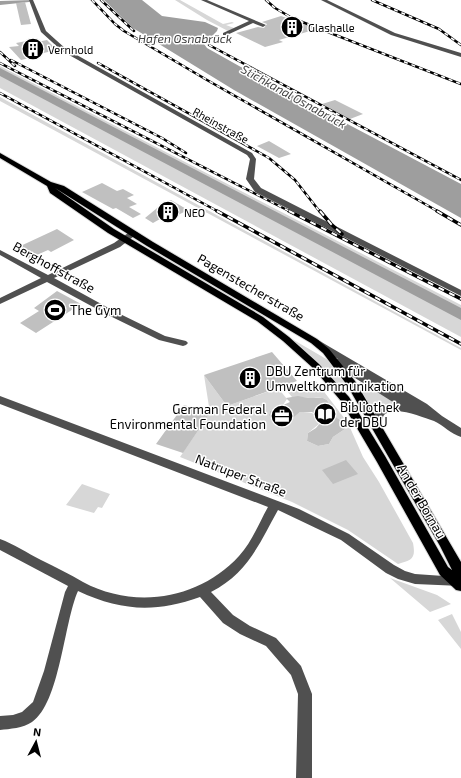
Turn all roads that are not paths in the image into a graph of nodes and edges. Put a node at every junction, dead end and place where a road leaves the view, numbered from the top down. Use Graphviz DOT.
graph roads {
  1 [pos="203,0"];
  2 [pos="323,0"];
  3 [pos="31,1"];
  4 [pos="253,22"];
  5 [pos="262,25"];
  6 [pos="225,34"];
  7 [pos="461,55"];
  8 [pos="0,155"];
  9 [pos="48,184"];
  10 [pos="134,233"];
  11 [pos="125,238"];
  12 [pos="0,252"];
  13 [pos="45,277"];
  14 [pos="461,293"];
  15 [pos="0,296"];
  16 [pos="0,302"];
  17 [pos="260,319"];
  18 [pos="314,341"];
  19 [pos="183,343"];
  20 [pos="336,362"];
  21 [pos="0,400"];
  22 [pos="417,412"];
  23 [pos="438,419"];
  24 [pos="376,426"];
  25 [pos="461,433"];
  26 [pos="276,504"];
  27 [pos="0,544"];
  28 [pos="76,583"];
  29 [pos="460,585"];
  30 [pos="203,592"];
  31 [pos="0,723"];
  32 [pos="304,778"];
  1 -- 4 [label="street"];
  2 -- 7 [label="street"];
  3 -- 14 [label="street, Rheinstraße"];
  4 -- 5 [label="street"];
  4 -- 6 [label="street"];
  8 -- 9 [label="main road, Pagenstecherstraße"];
  9 -- 10 [label="main road, Pagenstecherstraße"];
  9 -- 11 [label="main road, Pagenstecherstraße"];
  10 -- 11 [label="street"];
  10 -- 18 [label="main road, Pagenstecherstraße"];
  11 -- 13 [label="street"];
  11 -- 17 [label="main road, Pagenstecherstraße"];
  12 -- 13 [label="street, Berghoffstraße"];
  13 -- 15 [label="street"];
  13 -- 16 [label="street"];
  13 -- 19 [label="street, Berghoffstraße"];
  17 -- 20 [label="main road"];
  17 -- 29 [label="main road, An der Bornau"];
  18 -- 20 [label="main road, An der Bornau"];
  18 -- 23 [label="street, Pagenstecherstraße"];
  20 -- 22 [label="street, Pagenstecherstraße"];
  20 -- 24 [label="main road, An der Bornau"];
  21 -- 26 [label="street, Natruper Straße"];
  22 -- 23 [label="street, Pagenstecherstraße"];
  22 -- 24 [label="street"];
  23 -- 25 [label="street, Pagenstecherstraße"];
  24 -- 29 [label="main road, An der Bornau"];
  26 -- 29 [label="street, Natruper Straße"];
  26 -- 30 [label="street"];
  27 -- 28 [label="street"];
  28 -- 30 [label="street"];
  28 -- 31 [label="street"];
  30 -- 32 [label="street"];
}
